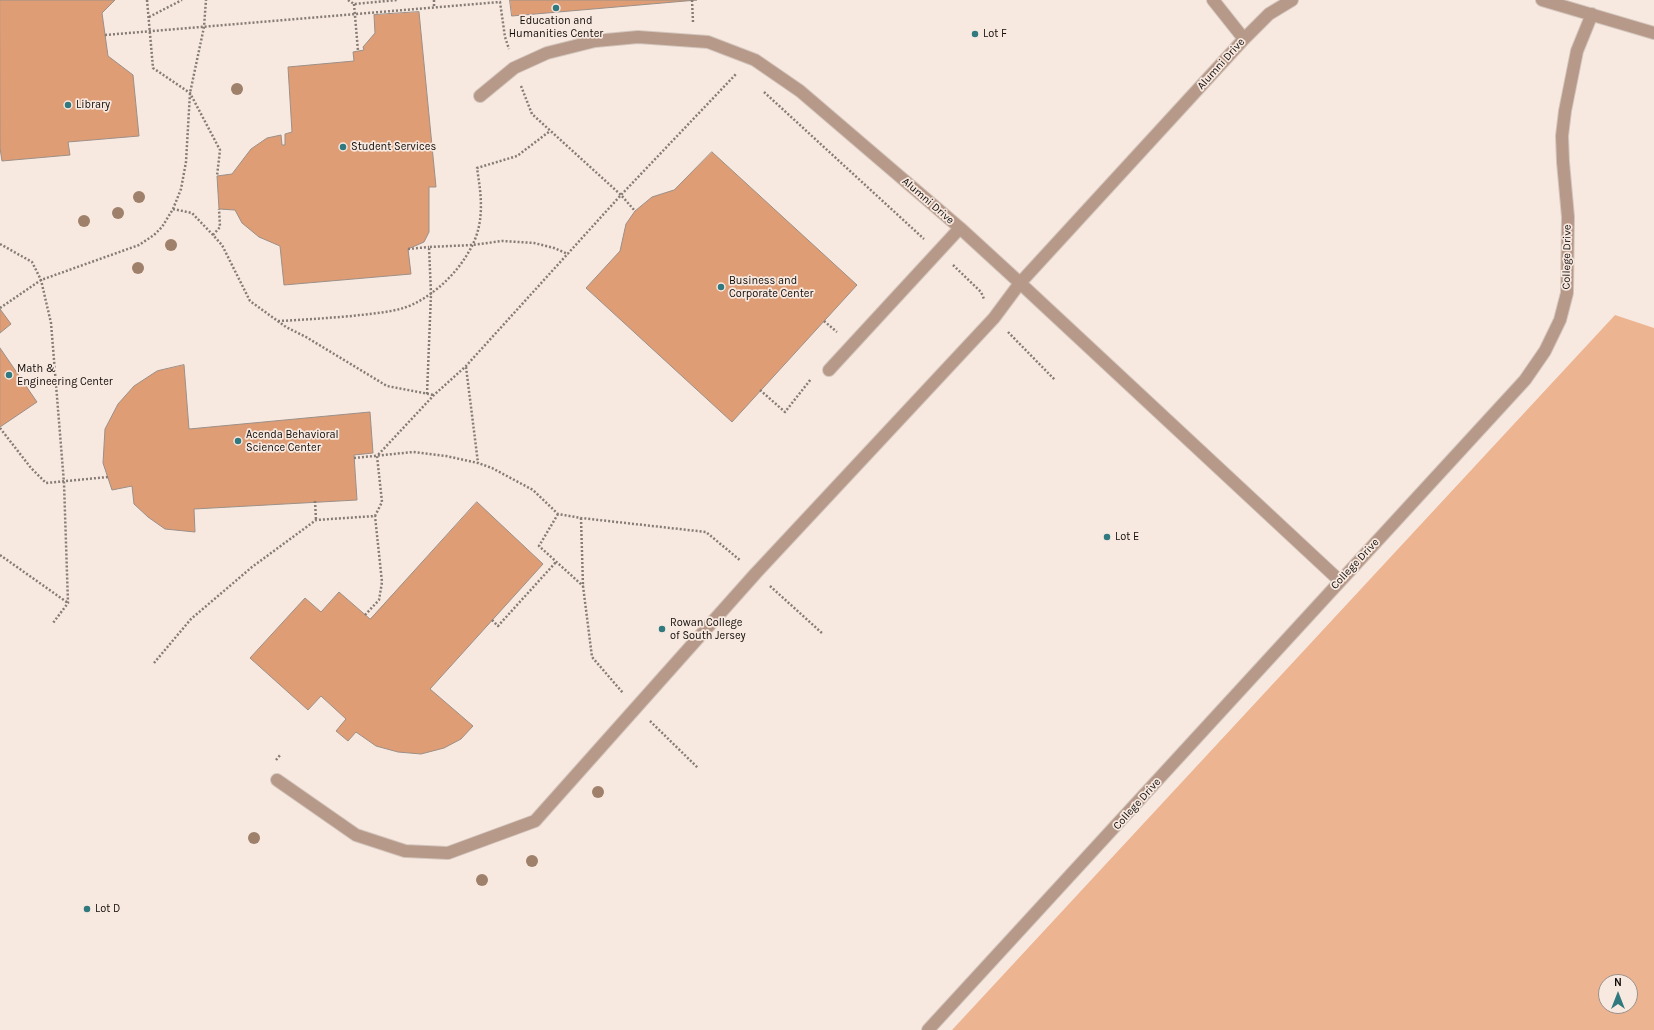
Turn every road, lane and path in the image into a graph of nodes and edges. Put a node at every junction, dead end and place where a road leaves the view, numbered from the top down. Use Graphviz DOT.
graph roads {
  1 [pos="147,0"];
  2 [pos="182,0"];
  3 [pos="206,0"];
  4 [pos="348,0"];
  5 [pos="397,0"];
  6 [pos="434,0"];
  7 [pos="692,0"];
  8 [pos="1213,0"];
  9 [pos="1292,0"];
  10 [pos="1542,0"];
  11 [pos="500,1"];
  12 [pos="354,4"];
  13 [pos="434,8"];
  14 [pos="354,14"];
  15 [pos="1592,14"];
  16 [pos="149,17"];
  17 [pos="204,27"];
  18 [pos="151,30"];
  19 [pos="1654,33"];
  20 [pos="105,35"];
  21 [pos="1244,39"];
  22 [pos="708,42"];
  23 [pos="358,51"];
  24 [pos="514,68"];
  25 [pos="740,70"];
  26 [pos="763,92"];
  27 [pos="190,93"];
  28 [pos="480,96"];
  29 [pos="550,131"];
  30 [pos="217,176"];
  31 [pos="621,195"];
  32 [pos="174,209"];
  33 [pos="220,209"];
  34 [pos="635,211"];
  35 [pos="960,228"];
  36 [pos="213,235"];
  37 [pos="0,244"];
  38 [pos="472,245"];
  39 [pos="429,247"];
  40 [pos="408,250"];
  41 [pos="938,251"];
  42 [pos="568,254"];
  43 [pos="41,280"];
  44 [pos="1020,283"];
  45 [pos="431,294"];
  46 [pos="0,308"];
  47 [pos="994,318"];
  48 [pos="278,321"];
  49 [pos="466,366"];
  50 [pos="829,370"];
  51 [pos="813,376"];
  52 [pos="1055,380"];
  53 [pos="760,390"];
  54 [pos="427,394"];
  55 [pos="434,395"];
  56 [pos="0,428"];
  57 [pos="377,456"];
  58 [pos="354,458"];
  59 [pos="478,463"];
  60 [pos="108,477"];
  61 [pos="64,483"];
  62 [pos="314,501"];
  63 [pos="558,514"];
  64 [pos="375,516"];
  65 [pos="581,518"];
  66 [pos="316,520"];
  67 [pos="0,555"];
  68 [pos="556,562"];
  69 [pos="756,573"];
  70 [pos="1340,581"];
  71 [pos="583,586"];
  72 [pos="68,603"];
  73 [pos="365,615"];
  74 [pos="492,620"];
  75 [pos="53,623"];
  76 [pos="823,634"];
  77 [pos="154,663"];
  78 [pos="636,708"];
  79 [pos="698,768"];
  80 [pos="277,780"];
  81 [pos="928,1030"];
  1 -- 16 [label="path"];
  2 -- 16 [label="path"];
  3 -- 17 [label="path"];
  4 -- 12 [label="path"];
  5 -- 12 [label="path"];
  6 -- 13 [label="path"];
  7 -- 22 [label="path"];
  8 -- 21 [label="lane"];
  9 -- 21 [label="lane, Alumni Drive"];
  10 -- 15 [label="lane"];
  11 -- 13 [label="path"];
  11 -- 24 [label="path"];
  12 -- 14 [label="path"];
  13 -- 14 [label="path"];
  14 -- 17 [label="path"];
  14 -- 23 [label="path"];
  15 -- 19 [label="lane"];
  15 -- 70 [label="lane, College Drive"];
  16 -- 18 [label="path"];
  17 -- 18 [label="path"];
  17 -- 27 [label="path"];
  18 -- 20 [label="path"];
  18 -- 27 [label="path"];
  21 -- 44 [label="lane, Alumni Drive"];
  22 -- 24 [label="lane, Alumni Drive"];
  22 -- 35 [label="lane, Alumni Drive"];
  24 -- 28 [label="lane, Alumni Drive"];
  24 -- 29 [label="path"];
  25 -- 31 [label="path"];
  26 -- 41 [label="path"];
  27 -- 30 [label="path"];
  27 -- 32 [label="path"];
  29 -- 31 [label="path"];
  29 -- 38 [label="path"];
  31 -- 34 [label="path"];
  31 -- 42 [label="path"];
  32 -- 36 [label="path"];
  32 -- 43 [label="path"];
  33 -- 36 [label="path"];
  35 -- 41 [label="lane"];
  35 -- 44 [label="lane, Alumni Drive"];
  36 -- 48 [label="path"];
  37 -- 43 [label="path"];
  38 -- 39 [label="path"];
  38 -- 42 [label="path"];
  38 -- 45 [label="path"];
  39 -- 40 [label="path"];
  39 -- 45 [label="path"];
  41 -- 47 [label="path"];
  41 -- 50 [label="lane"];
  42 -- 49 [label="path"];
  43 -- 46 [label="path"];
  43 -- 61 [label="path"];
  44 -- 47 [label="lane"];
  44 -- 70 [label="lane"];
  45 -- 48 [label="path"];
  45 -- 54 [label="path"];
  47 -- 52 [label="path"];
  47 -- 69 [label="lane"];
  48 -- 54 [label="path"];
  49 -- 55 [label="path"];
  49 -- 59 [label="path"];
  51 -- 53 [label="path"];
  54 -- 55 [label="path"];
  55 -- 57 [label="path"];
  56 -- 61 [label="path"];
  57 -- 58 [label="path"];
  57 -- 59 [label="path"];
  57 -- 64 [label="path"];
  59 -- 63 [label="path"];
  60 -- 61 [label="path"];
  61 -- 72 [label="path"];
  62 -- 66 [label="path"];
  63 -- 65 [label="path"];
  63 -- 68 [label="path"];
  64 -- 66 [label="path"];
  64 -- 73 [label="path"];
  65 -- 69 [label="path"];
  65 -- 71 [label="path"];
  66 -- 77 [label="path"];
  67 -- 72 [label="path"];
  68 -- 71 [label="path"];
  68 -- 74 [label="path"];
  69 -- 76 [label="path"];
  69 -- 78 [label="lane"];
  70 -- 81 [label="lane, College Drive"];
  71 -- 78 [label="path"];
  72 -- 75 [label="path"];
  78 -- 79 [label="path"];
  78 -- 80 [label="lane"];
}
